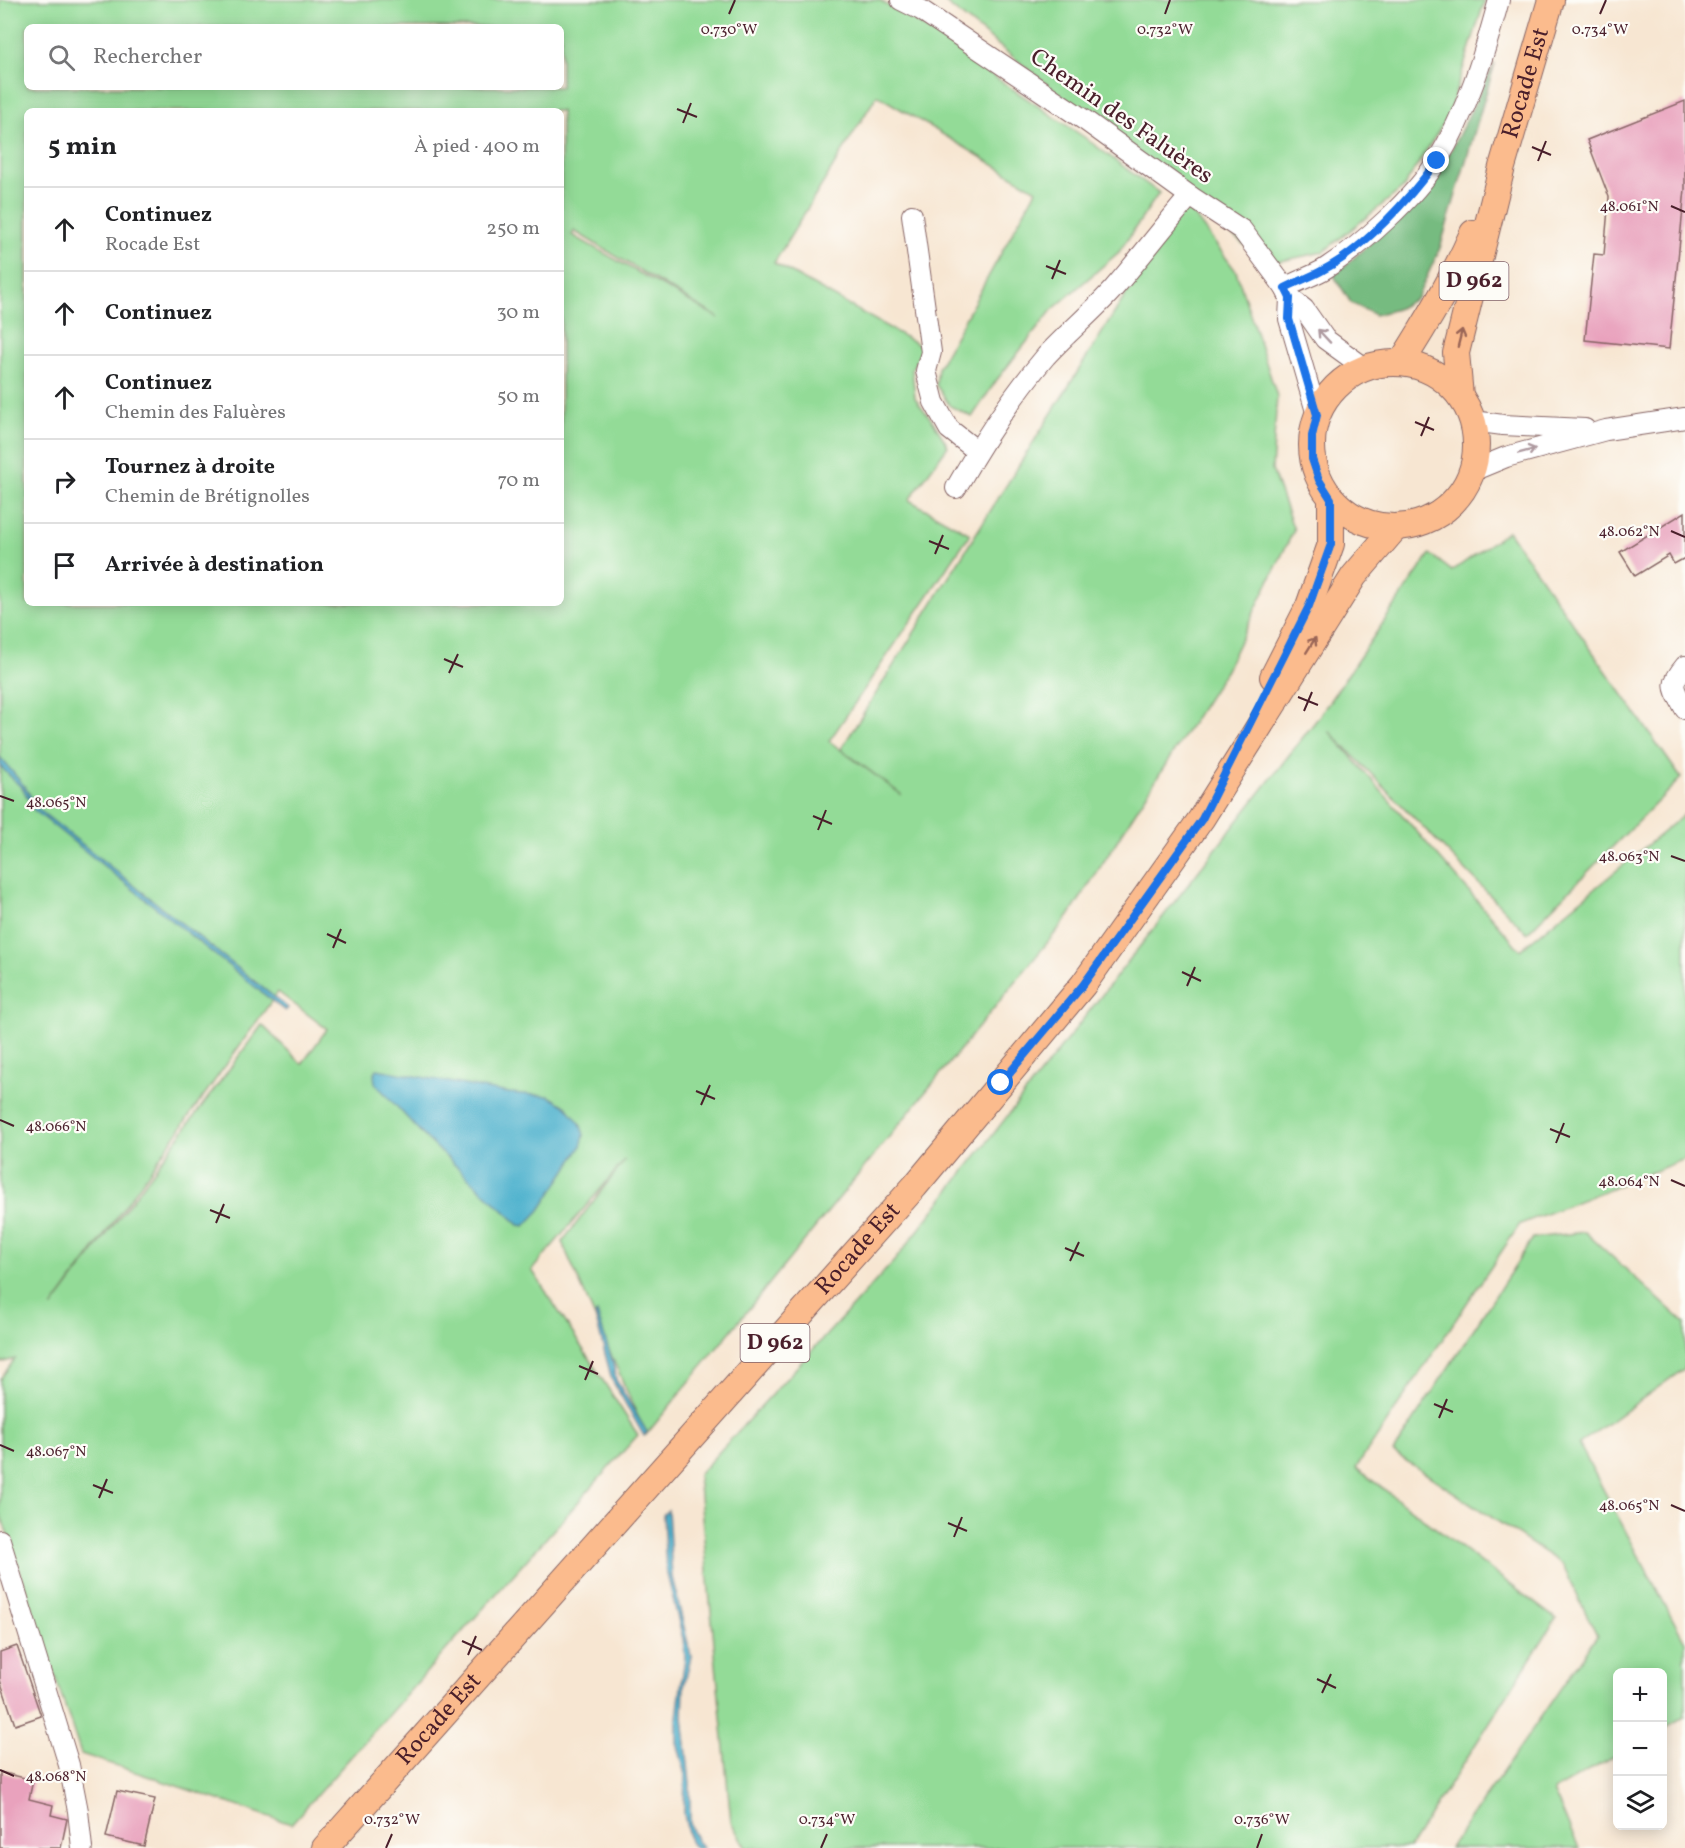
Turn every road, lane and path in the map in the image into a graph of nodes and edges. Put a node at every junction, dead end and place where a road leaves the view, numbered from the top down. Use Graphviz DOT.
graph roads {
  1 [pos="901,0"];
  2 [pos="1499,0"];
  3 [pos="1551,0"];
  4 [pos="1502,167"];
  5 [pos="1190,196"];
  6 [pos="912,215"];
  7 [pos="1288,293"];
  8 [pos="1401,363"];
  9 [pos="1365,368"];
  10 [pos="1460,396"];
  11 [pos="1317,415"];
  12 [pos="1685,418"];
  13 [pos="1473,421"];
  14 [pos="1606,430"];
  15 [pos="977,451"];
  16 [pos="1472,471"];
  17 [pos="956,488"];
  18 [pos="1331,499"];
  19 [pos="1395,528"];
  20 [pos="1685,666"];
  21 [pos="1685,709"];
  22 [pos="1202,819"];
  23 [pos="0,1540"];
  24 [pos="82,1848"];
  25 [pos="326,1848"];
  1 -- 5 [label="street, Chemin des Faluères"];
  2 -- 7 [label="street"];
  3 -- 4 [label="main road, Rocade Est / D 962"];
  4 -- 8 [label="main road, Rocade Est / D 962"];
  10 -- 4 [label="main road, Rocade Est / D 962, one-way"];
  5 -- 7 [label="street, Chemin des Faluères"];
  5 -- 15 [label="street"];
  6 -- 15 [label="street"];
  9 -- 7 [label="street, Chemin des Faluères, one-way"];
  7 -- 11 [label="street"];
  8 -- 9 [label="main road"];
  8 -- 10 [label="main road"];
  9 -- 11 [label="main road"];
  10 -- 13 [label="main road"];
  11 -- 18 [label="main road"];
  12 -- 14 [label="street"];
  13 -- 14 [label="street"];
  13 -- 16 [label="main road"];
  16 -- 14 [label="street, one-way"];
  15 -- 17 [label="street"];
  16 -- 19 [label="main road"];
  18 -- 19 [label="main road"];
  18 -- 22 [label="main road, Rocade Est / D 962"];
  22 -- 19 [label="main road, Rocade Est / D 962, one-way"];
  20 -- 21 [label="street"];
  22 -- 25 [label="main road, Rocade Est / D 962"];
  23 -- 24 [label="street"];
}
